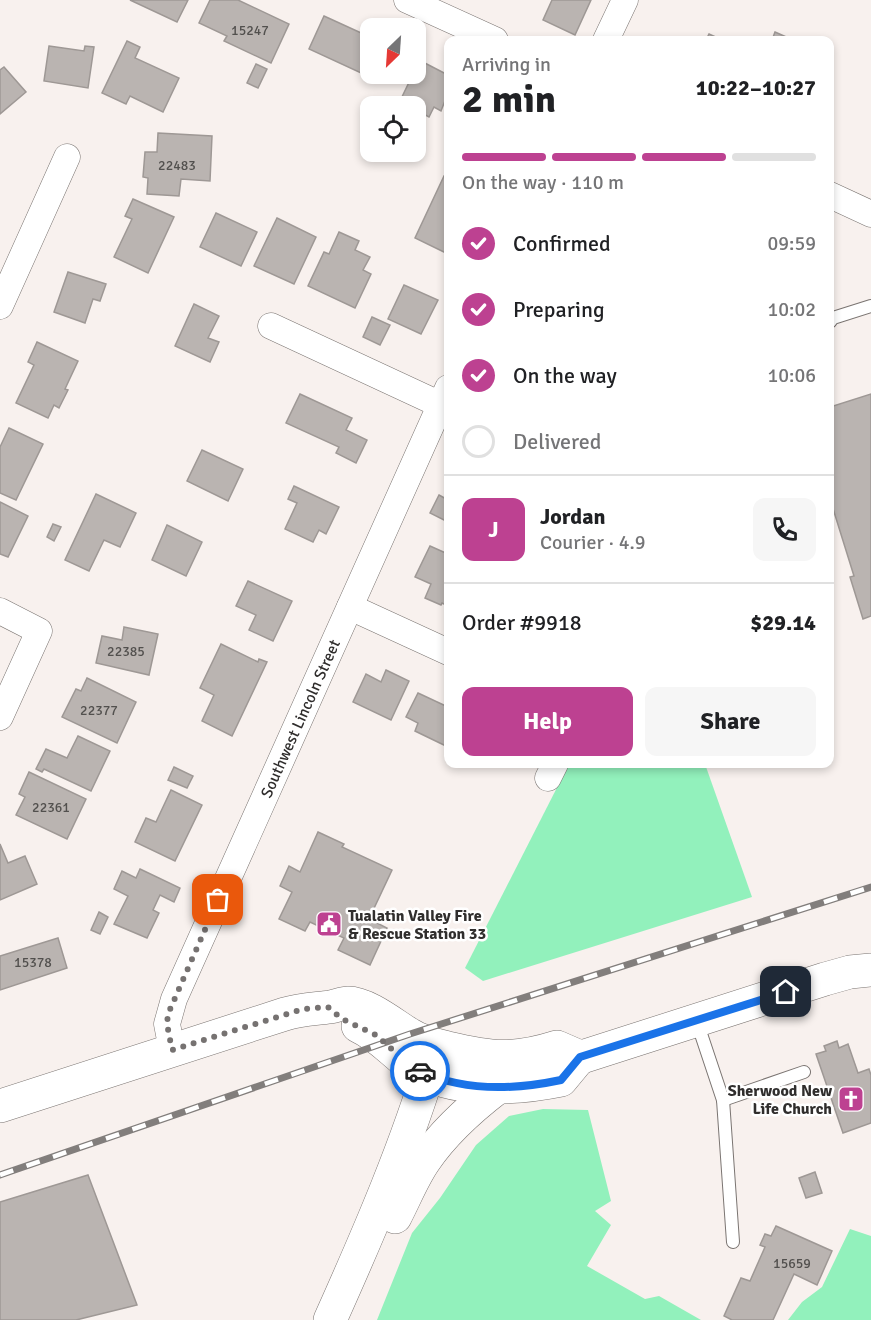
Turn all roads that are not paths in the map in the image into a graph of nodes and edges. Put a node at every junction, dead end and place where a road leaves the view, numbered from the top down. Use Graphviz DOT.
graph roads {
  1 [pos="406,0"];
  2 [pos="625,0"];
  3 [pos="486,36"];
  4 [pos="608,36"];
  5 [pos="67,157"];
  6 [pos="834,197"];
  7 [pos="871,214"];
  8 [pos="0,306"];
  9 [pos="871,306"];
  10 [pos="834,318"];
  11 [pos="271,326"];
  12 [pos="444,397"];
  13 [pos="444,399"];
  14 [pos="350,607"];
  15 [pos="0,611"];
  16 [pos="444,650"];
  17 [pos="0,717"];
  18 [pos="871,970"];
  19 [pos="696,1021"];
  20 [pos="172,1050"];
  21 [pos="580,1057"];
  22 [pos="432,1060"];
  23 [pos="804,1072"];
  24 [pos="497,1088"];
  25 [pos="723,1100"];
  26 [pos="0,1106"];
  27 [pos="733,1242"];
  28 [pos="359,1254"];
  29 [pos="330,1320"];
  1 -- 3 [label="street"];
  2 -- 4 [label="street"];
  5 -- 8 [label="street"];
  6 -- 7 [label="street"];
  9 -- 10 [label="lane"];
  11 -- 12 [label="street"];
  13 -- 14 [label="street, Southwest Lincoln Street"];
  14 -- 16 [label="street"];
  14 -- 20 [label="street, Southwest Lincoln Street"];
  15 -- 17 [label="street"];
  18 -- 19 [label="main road"];
  19 -- 21 [label="main road"];
  19 -- 25 [label="lane"];
  20 -- 22 [label="main road"];
  20 -- 26 [label="main road"];
  21 -- 22 [label="main road"];
  21 -- 24 [label="main road"];
  22 -- 24 [label="main road"];
  22 -- 28 [label="main road"];
  23 -- 25 [label="lane"];
  24 -- 28 [label="main road"];
  25 -- 27 [label="lane"];
  28 -- 29 [label="main road"];
}
